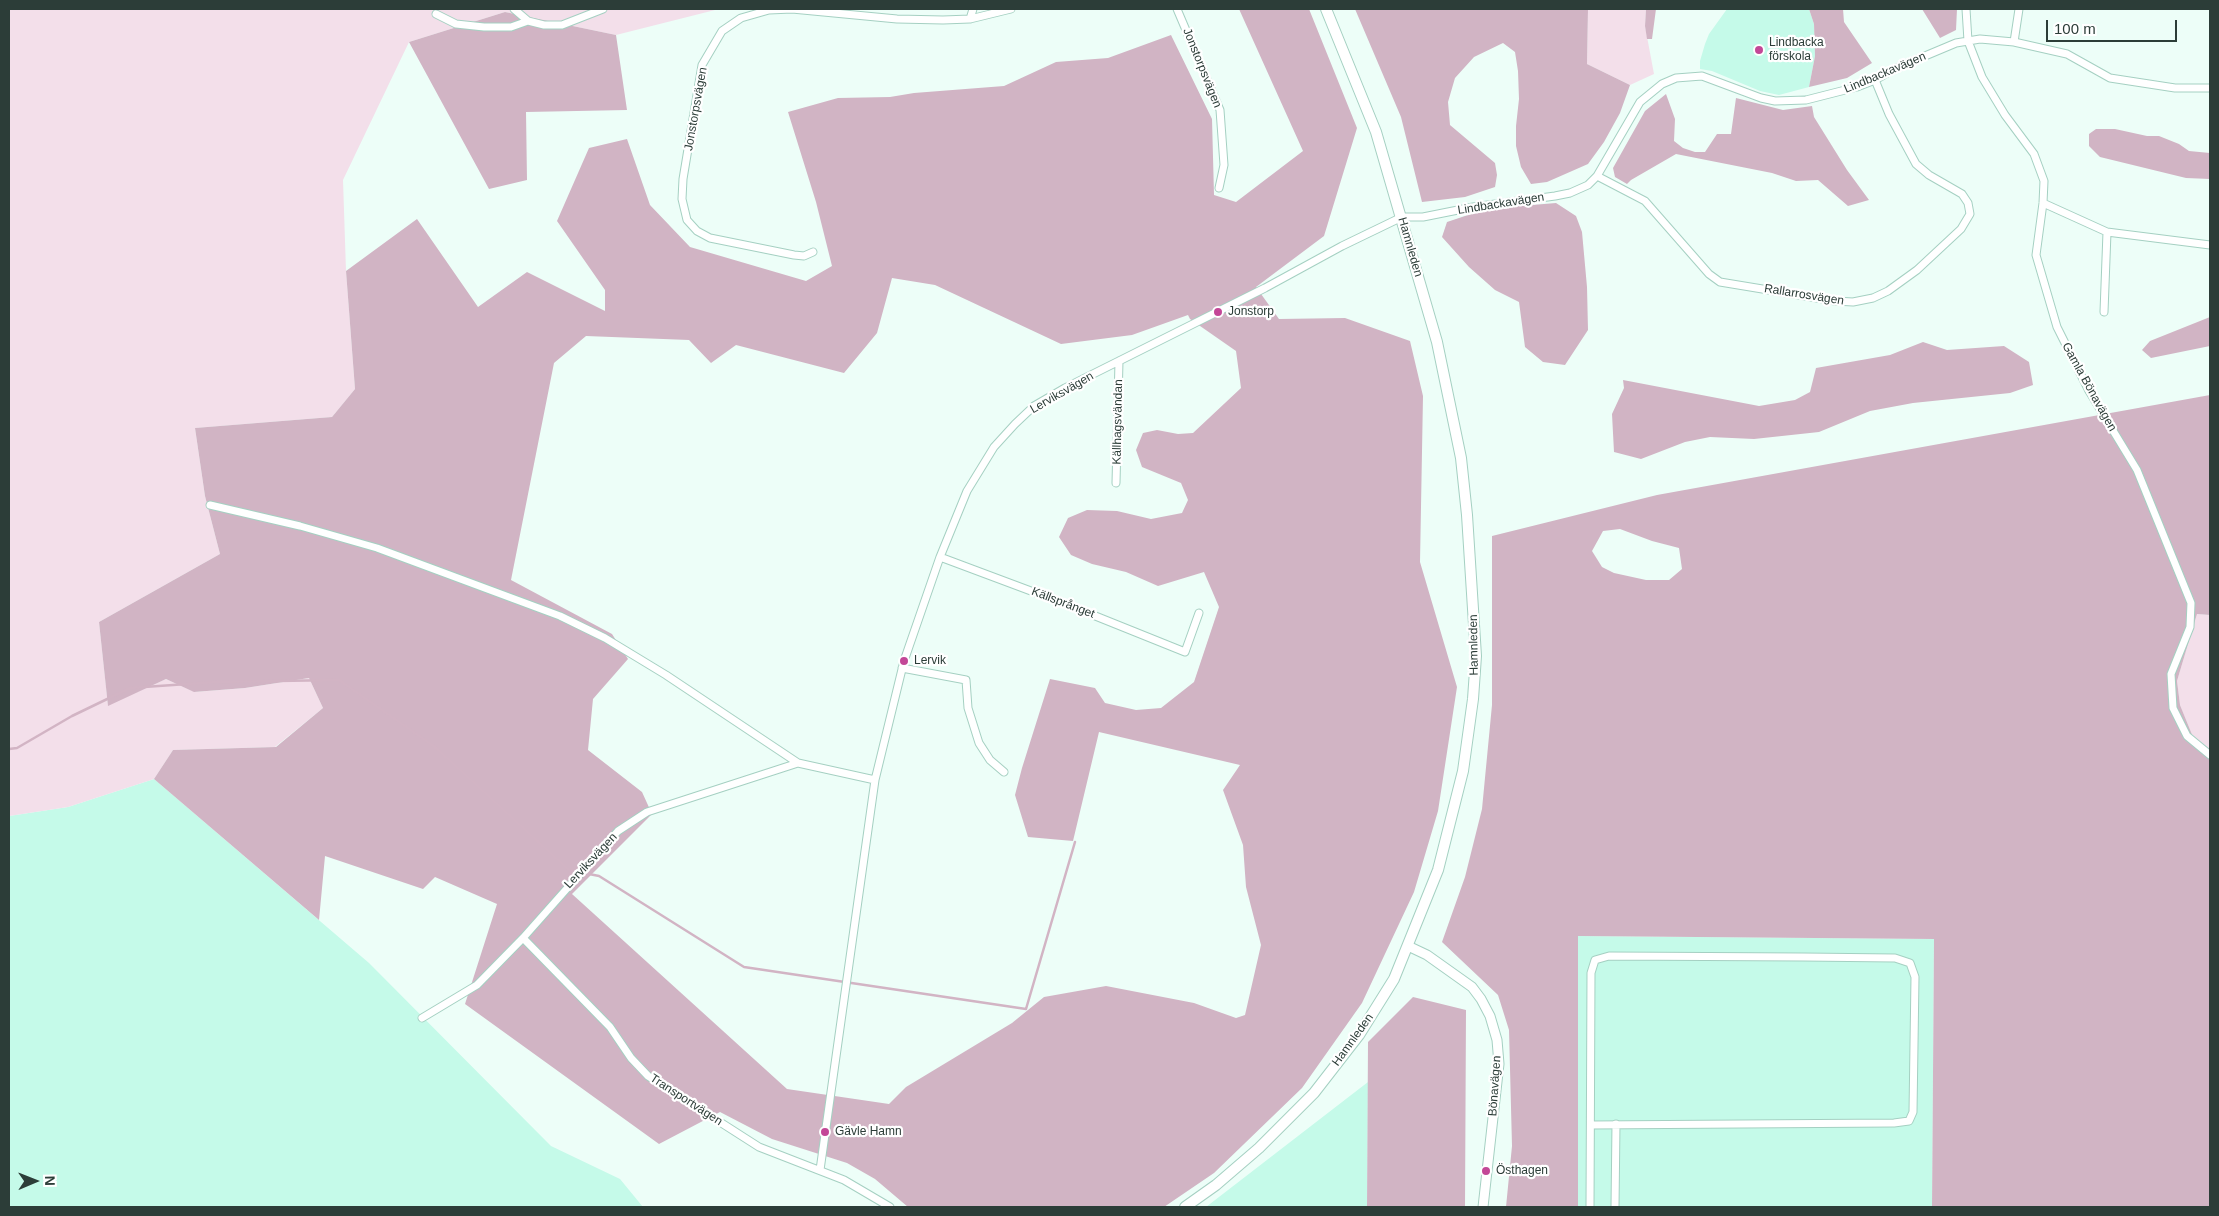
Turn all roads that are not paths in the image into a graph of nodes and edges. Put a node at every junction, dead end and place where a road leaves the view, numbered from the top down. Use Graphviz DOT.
graph roads {
  1 [pos="514,9"];
  2 [pos="603,9"];
  3 [pos="973,9"];
  4 [pos="1011,9"];
  5 [pos="1177,9"];
  6 [pos="1326,9"];
  7 [pos="1966,9"];
  8 [pos="2019,9"];
  9 [pos="436,14"];
  10 [pos="970,19"];
  11 [pos="528,21"];
  12 [pos="1968,41"];
  13 [pos="2014,42"];
  14 [pos="1875,80"];
  15 [pos="2210,88"];
  16 [pos="1597,176"];
  17 [pos="1220,188"];
  18 [pos="2044,204"];
  19 [pos="1402,217"];
  20 [pos="2107,232"];
  21 [pos="2210,245"];
  22 [pos="813,252"];
  23 [pos="2104,312"];
  24 [pos="1118,361"];
  25 [pos="1116,483"];
  26 [pos="210,505"];
  27 [pos="940,557"];
  28 [pos="1199,613"];
  29 [pos="902,668"];
  30 [pos="2210,756"];
  31 [pos="798,763"];
  32 [pos="1004,772"];
  33 [pos="875,780"];
  34 [pos="523,938"];
  35 [pos="1408,946"];
  36 [pos="422,1018"];
  37 [pos="1616,1124"];
  38 [pos="1591,1125"];
  39 [pos="820,1170"];
  40 [pos="890,1207"];
  41 [pos="1185,1207"];
  42 [pos="1483,1207"];
  43 [pos="1590,1207"];
  44 [pos="1615,1207"];
  1 -- 11 [label="street"];
  2 -- 11 [label="street"];
  3 -- 10 [label="street"];
  4 -- 10 [label="street, Jonstorpsvägen"];
  5 -- 17 [label="street, Jonstorpsvägen"];
  6 -- 19 [label="main road, Hamnleden"];
  7 -- 12 [label="street, Gamla Bönavägen"];
  8 -- 13 [label="street"];
  9 -- 11 [label="street"];
  10 -- 22 [label="street, Jonstorpsvägen"];
  12 -- 13 [label="street, Lindbackavägen"];
  12 -- 14 [label="street, Lindbackavägen"];
  12 -- 18 [label="street, Gamla Bönavägen"];
  13 -- 15 [label="street, Lindbackavägen"];
  14 -- 16 [label="street, Lindbackavägen"];
  14 -- 16 [label="street, Rallarrosvägen"];
  16 -- 19 [label="street, Lindbackavägen"];
  18 -- 20 [label="street"];
  18 -- 30 [label="street, Gamla Bönavägen"];
  19 -- 24 [label="street, Lerviksvägen"];
  19 -- 35 [label="main road, Hamnleden"];
  20 -- 21 [label="street"];
  20 -- 23 [label="street"];
  24 -- 25 [label="street, Källhagsvändan"];
  24 -- 27 [label="street, Lerviksvägen"];
  26 -- 31 [label="street"];
  27 -- 28 [label="street, Källsprånget"];
  27 -- 29 [label="street, Lerviksvägen"];
  29 -- 32 [label="street"];
  29 -- 33 [label="street, Lerviksvägen"];
  31 -- 33 [label="street"];
  31 -- 34 [label="street, Lerviksvägen"];
  33 -- 39 [label="street, Lerviksvägen"];
  34 -- 36 [label="street, Lerviksvägen"];
  34 -- 39 [label="street, Transportvägen"];
  35 -- 41 [label="main road, Hamnleden"];
  35 -- 42 [label="street, Bönavägen"];
  37 -- 38 [label="street"];
  37 -- 38 [label="street"];
  37 -- 44 [label="street"];
  38 -- 43 [label="street"];
  39 -- 40 [label="street, Transportvägen"];
}
